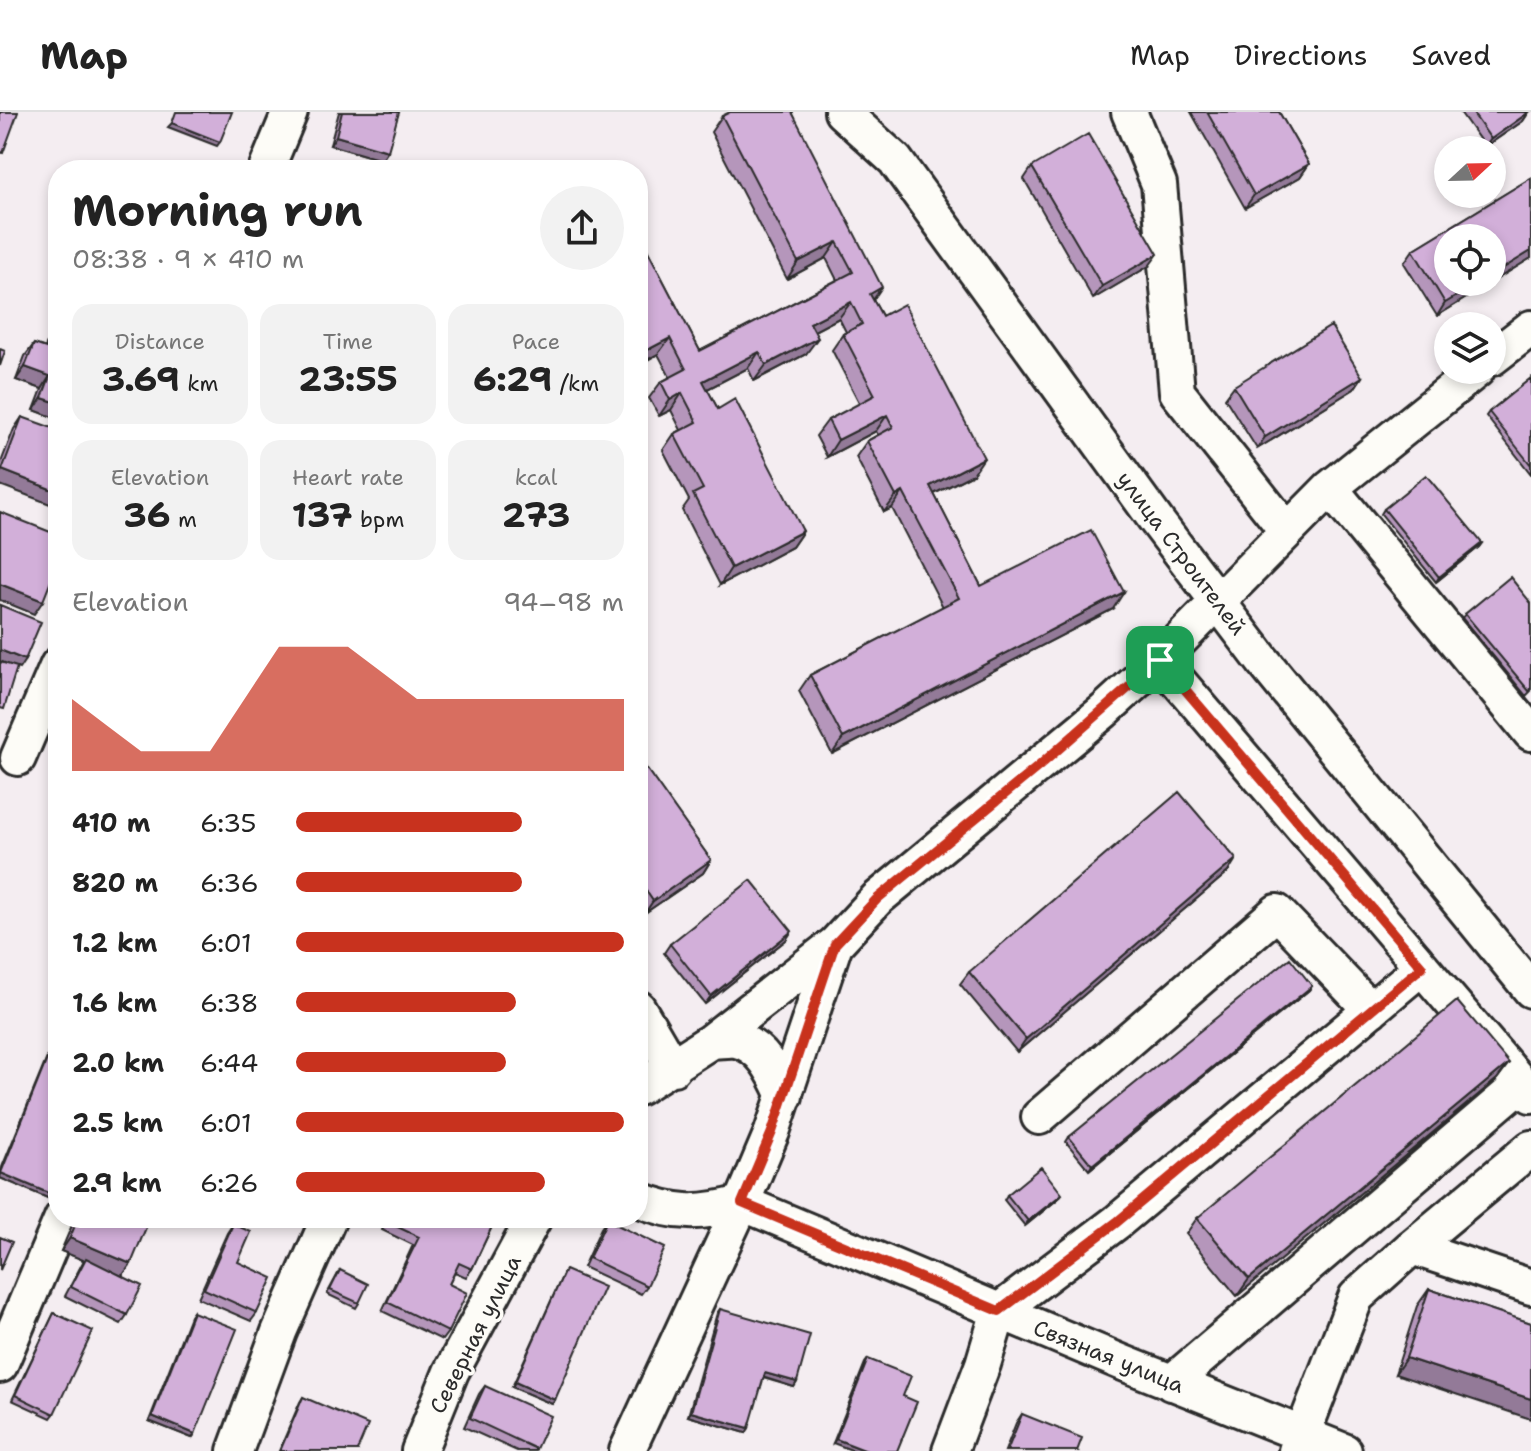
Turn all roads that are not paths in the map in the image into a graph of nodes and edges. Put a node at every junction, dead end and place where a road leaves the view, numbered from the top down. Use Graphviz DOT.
graph roads {
  1 [pos="290,112"];
  2 [pos="842,112"];
  3 [pos="1129,112"];
  4 [pos="270,160"];
  5 [pos="1530,330"];
  6 [pos="1506,348"];
  7 [pos="1460,384"];
  8 [pos="1330,488"];
  9 [pos="1287,531"];
  10 [pos="1217,601"];
  11 [pos="1160,660"];
  12 [pos="48,688"];
  13 [pos="1531,733"];
  14 [pos="18,758"];
  15 [pos="835,944"];
  16 [pos="1422,967"];
  17 [pos="1531,990"];
  18 [pos="1371,1010"];
  19 [pos="648,1025"];
  20 [pos="711,1041"];
  21 [pos="673,1068"];
  22 [pos="648,1082"];
  23 [pos="1526,1090"];
  24 [pos="785,1096"];
  25 [pos="1039,1117"];
  26 [pos="1531,1148"];
  27 [pos="648,1202"];
  28 [pos="742,1203"];
  29 [pos="58,1228"];
  30 [pos="325,1228"];
  31 [pos="529,1228"];
  32 [pos="1412,1247"];
  33 [pos="1531,1287"];
  34 [pos="999,1311"];
  35 [pos="0,1365"];
  36 [pos="1171,1383"];
  37 [pos="1300,1442"];
  38 [pos="235,1451"];
  39 [pos="419,1451"];
  40 [pos="627,1451"];
  41 [pos="950,1451"];
  42 [pos="1344,1451"];
  1 -- 4 [label="street"];
  2 -- 10 [label="street, улица Строителей"];
  3 -- 9 [label="street"];
  5 -- 6 [label="street"];
  7 -- 8 [label="street"];
  8 -- 9 [label="street"];
  8 -- 13 [label="street"];
  9 -- 10 [label="street"];
  10 -- 11 [label="street"];
  10 -- 17 [label="street, улица Строителей"];
  11 -- 15 [label="street"];
  11 -- 16 [label="street"];
  12 -- 14 [label="street"];
  15 -- 20 [label="street"];
  15 -- 24 [label="street"];
  16 -- 18 [label="street"];
  16 -- 23 [label="street"];
  18 -- 25 [label="street"];
  18 -- 34 [label="street"];
  19 -- 21 [label="street"];
  20 -- 21 [label="street"];
  20 -- 24 [label="street"];
  21 -- 22 [label="street"];
  23 -- 36 [label="street"];
  24 -- 28 [label="street"];
  26 -- 32 [label="street"];
  27 -- 28 [label="street"];
  28 -- 34 [label="street, Связная улица"];
  28 -- 40 [label="street"];
  29 -- 35 [label="street"];
  30 -- 38 [label="street"];
  31 -- 39 [label="street, Северная улица"];
  32 -- 33 [label="street"];
  32 -- 37 [label="street"];
  34 -- 36 [label="street, Связная улица"];
  34 -- 41 [label="street"];
  36 -- 37 [label="street, Связная улица"];
  37 -- 42 [label="street, Связная улица"];
}
